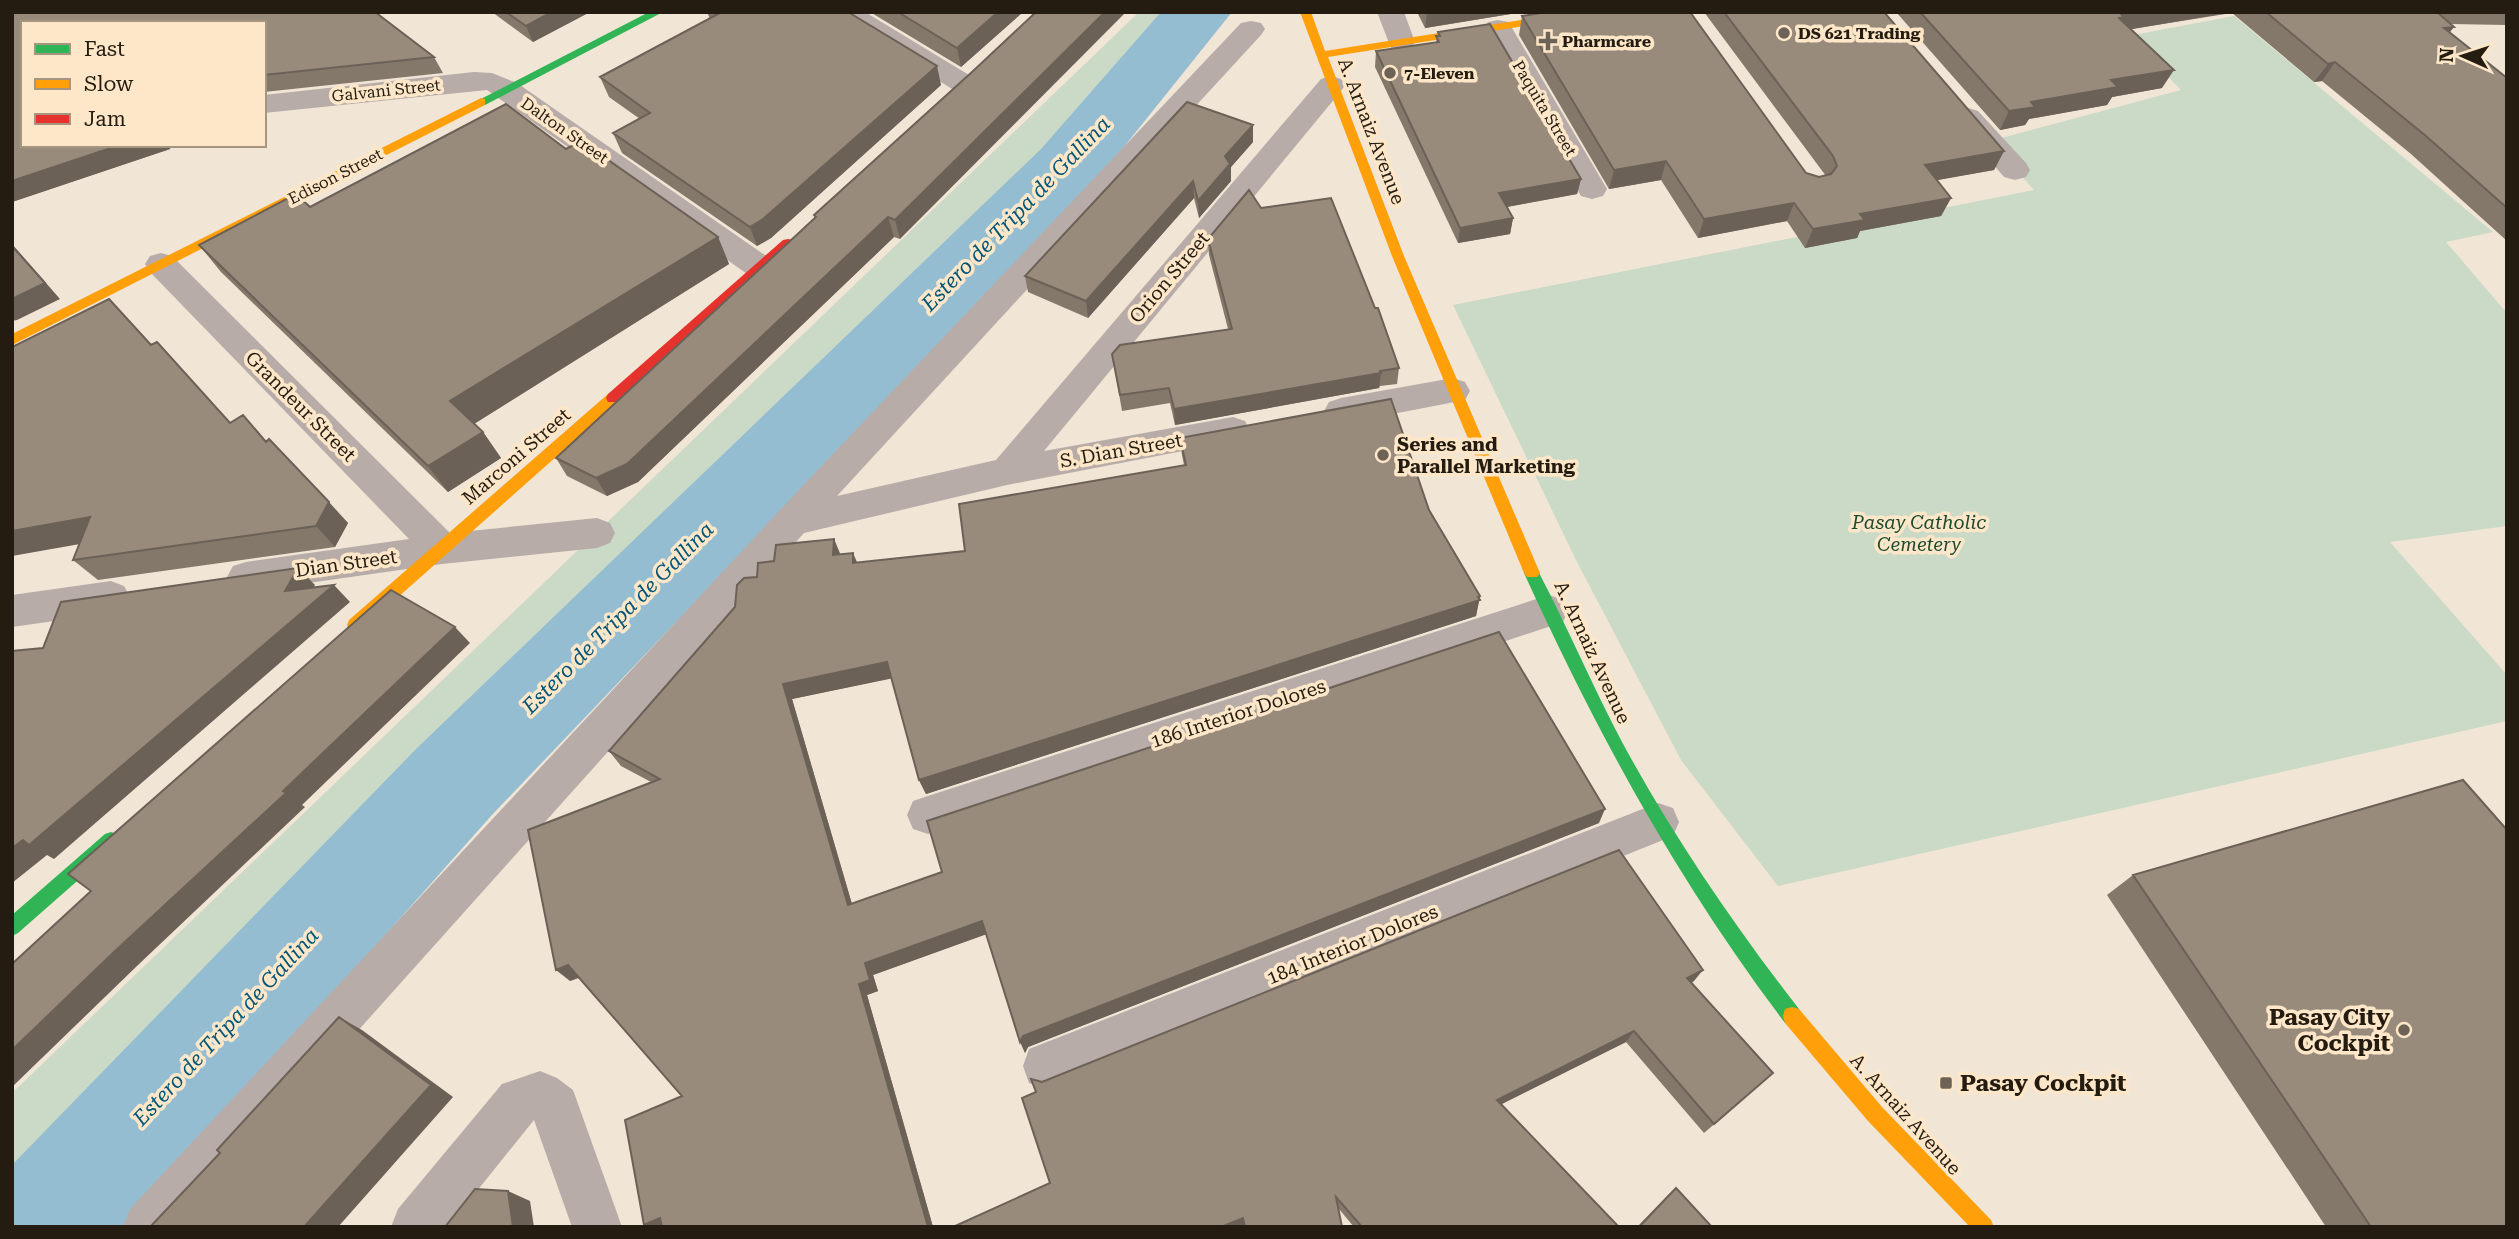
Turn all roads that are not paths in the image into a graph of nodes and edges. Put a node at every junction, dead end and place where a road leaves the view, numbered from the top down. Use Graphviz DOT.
graph roads {
  1 [pos="658,12"];
  2 [pos="845,12"];
  3 [pos="1305,12"];
  4 [pos="1390,12"];
  5 [pos="1594,12"];
  6 [pos="1498,28"];
  7 [pos="1251,29"];
  8 [pos="1401,42"];
  9 [pos="1320,55"];
  10 [pos="964,84"];
  11 [pos="1331,85"];
  12 [pos="507,89"];
  13 [pos="1955,101"];
  14 [pos="266,104"];
  15 [pos="2015,170"];
  16 [pos="1592,188"];
  17 [pos="801,231"];
  18 [pos="161,264"];
  19 [pos="761,268"];
  20 [pos="12,340"];
  21 [pos="1452,391"];
  22 [pos="1304,418"];
  23 [pos="1263,425"];
  24 [pos="1007,471"];
  25 [pos="792,521"];
  26 [pos="597,533"];
  27 [pos="442,549"];
  28 [pos="206,583"];
  29 [pos="151,591"];
  30 [pos="12,611"];
  31 [pos="1549,611"];
  32 [pos="347,632"];
  33 [pos="928,815"];
  34 [pos="1658,822"];
  35 [pos="127,825"];
  36 [pos="12,927"];
  37 [pos="1046,1066"];
  38 [pos="148,1227"];
  39 [pos="416,1227"];
  40 [pos="597,1227"];
  41 [pos="1984,1227"];
  1 -- 12 [label="main road, Edison Street"];
  2 -- 10 [label="street"];
  3 -- 9 [label="main road, A. Arnaiz Avenue"];
  4 -- 8 [label="street"];
  5 -- 6 [label="main road"];
  6 -- 8 [label="main road"];
  6 -- 16 [label="street, Paquita Street"];
  7 -- 25 [label="street"];
  8 -- 9 [label="main road"];
  9 -- 11 [label="main road, A. Arnaiz Avenue"];
  11 -- 21 [label="main road, A. Arnaiz Avenue"];
  11 -- 24 [label="street, Orion Street"];
  12 -- 14 [label="street, Galvani Street"];
  12 -- 18 [label="main road, Edison Street"];
  12 -- 19 [label="street, Dalton Street"];
  13 -- 15 [label="street"];
  17 -- 19 [label="main road, Marconi Street"];
  18 -- 20 [label="main road, Edison Street"];
  18 -- 27 [label="street, Grandeur Street"];
  19 -- 27 [label="main road, Marconi Street"];
  21 -- 22 [label="street"];
  21 -- 31 [label="main road, A. Arnaiz Avenue"];
  23 -- 24 [label="street, S. Dian Street"];
  24 -- 25 [label="street, S. Dian Street"];
  25 -- 38 [label="street"];
  26 -- 27 [label="street, Dian Street"];
  27 -- 28 [label="street, Dian Street"];
  27 -- 32 [label="main road, Marconi Street"];
  29 -- 30 [label="street"];
  31 -- 33 [label="street, 186 Interior Dolores"];
  31 -- 34 [label="main road, A. Arnaiz Avenue"];
  34 -- 37 [label="street, 184 Interior Dolores"];
  34 -- 41 [label="main road, A. Arnaiz Avenue"];
  35 -- 36 [label="main road"];
  39 -- 40 [label="street"];
}
